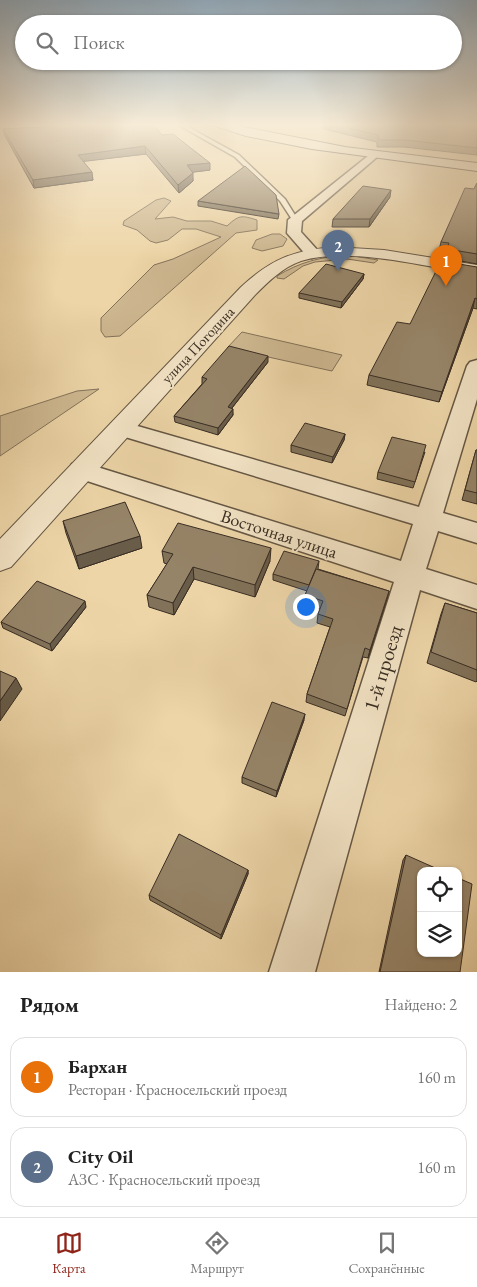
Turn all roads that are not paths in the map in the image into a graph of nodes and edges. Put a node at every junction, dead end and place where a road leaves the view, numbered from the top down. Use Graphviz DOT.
graph roads {
  1 [pos="250,169"];
  2 [pos="356,169"];
  3 [pos="295,220"];
  4 [pos="312,254"];
  5 [pos="477,270"];
  6 [pos="477,366"];
  7 [pos="120,428"];
  8 [pos="81,470"];
  9 [pos="428,518"];
  10 [pos="477,532"];
  11 [pos="0,559"];
  12 [pos="410,576"];
  13 [pos="477,597"];
  14 [pos="292,972"];
  1 -- 3 [label="lane"];
  2 -- 3 [label="street"];
  3 -- 4 [label="street"];
  4 -- 5 [label="street, улица Погодина"];
  4 -- 7 [label="street, улица Погодина"];
  6 -- 9 [label="street, 1-й проезд"];
  7 -- 8 [label="street, улица Погодина"];
  7 -- 9 [label="street"];
  8 -- 11 [label="street, улица Погодина"];
  8 -- 12 [label="street, Восточная улица"];
  9 -- 10 [label="street"];
  9 -- 12 [label="street, 1-й проезд"];
  12 -- 13 [label="street, Восточная улица"];
  12 -- 14 [label="street, 1-й проезд"];
}
